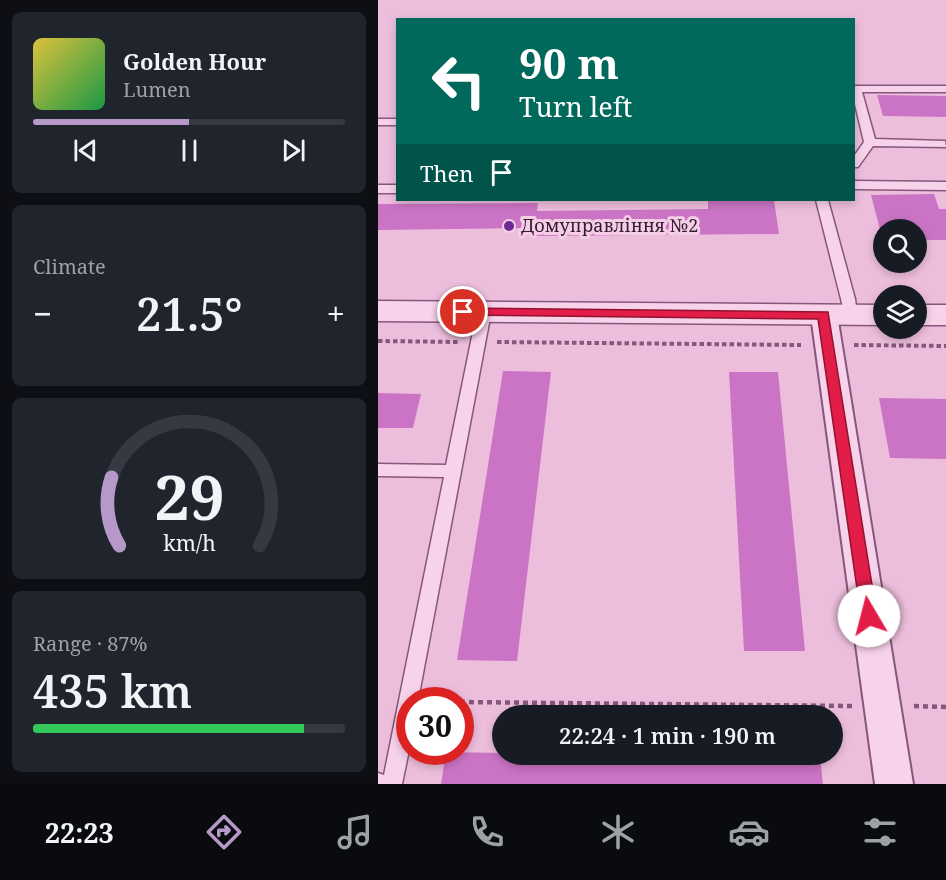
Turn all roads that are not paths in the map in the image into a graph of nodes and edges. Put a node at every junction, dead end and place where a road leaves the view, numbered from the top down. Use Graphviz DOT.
graph roads {
  1 [pos="946,89"];
  2 [pos="378,122"];
  3 [pos="396,122"];
  4 [pos="870,142"];
  5 [pos="945,144"];
  6 [pos="855,163"];
  7 [pos="855,186"];
  8 [pos="946,186"];
  9 [pos="378,189"];
  10 [pos="396,189"];
  11 [pos="822,201"];
  12 [pos="378,311"];
  13 [pos="484,312"];
  14 [pos="927,315"];
  15 [pos="946,315"];
  16 [pos="873,317"];
  17 [pos="834,325"];
  18 [pos="378,470"];
  19 [pos="453,471"];
  20 [pos="392,784"];
  21 [pos="894,784"];
  1 -- 4 [label="lane"];
  2 -- 3 [label="lane"];
  4 -- 5 [label="lane"];
  4 -- 6 [label="lane"];
  7 -- 8 [label="lane"];
  9 -- 10 [label="lane"];
  11 -- 17 [label="lane"];
  12 -- 13 [label="street"];
  13 -- 17 [label="street"];
  13 -- 19 [label="lane"];
  14 -- 15 [label="street"];
  16 -- 17 [label="street"];
  17 -- 21 [label="street"];
  18 -- 19 [label="lane"];
  19 -- 20 [label="lane"];
}
